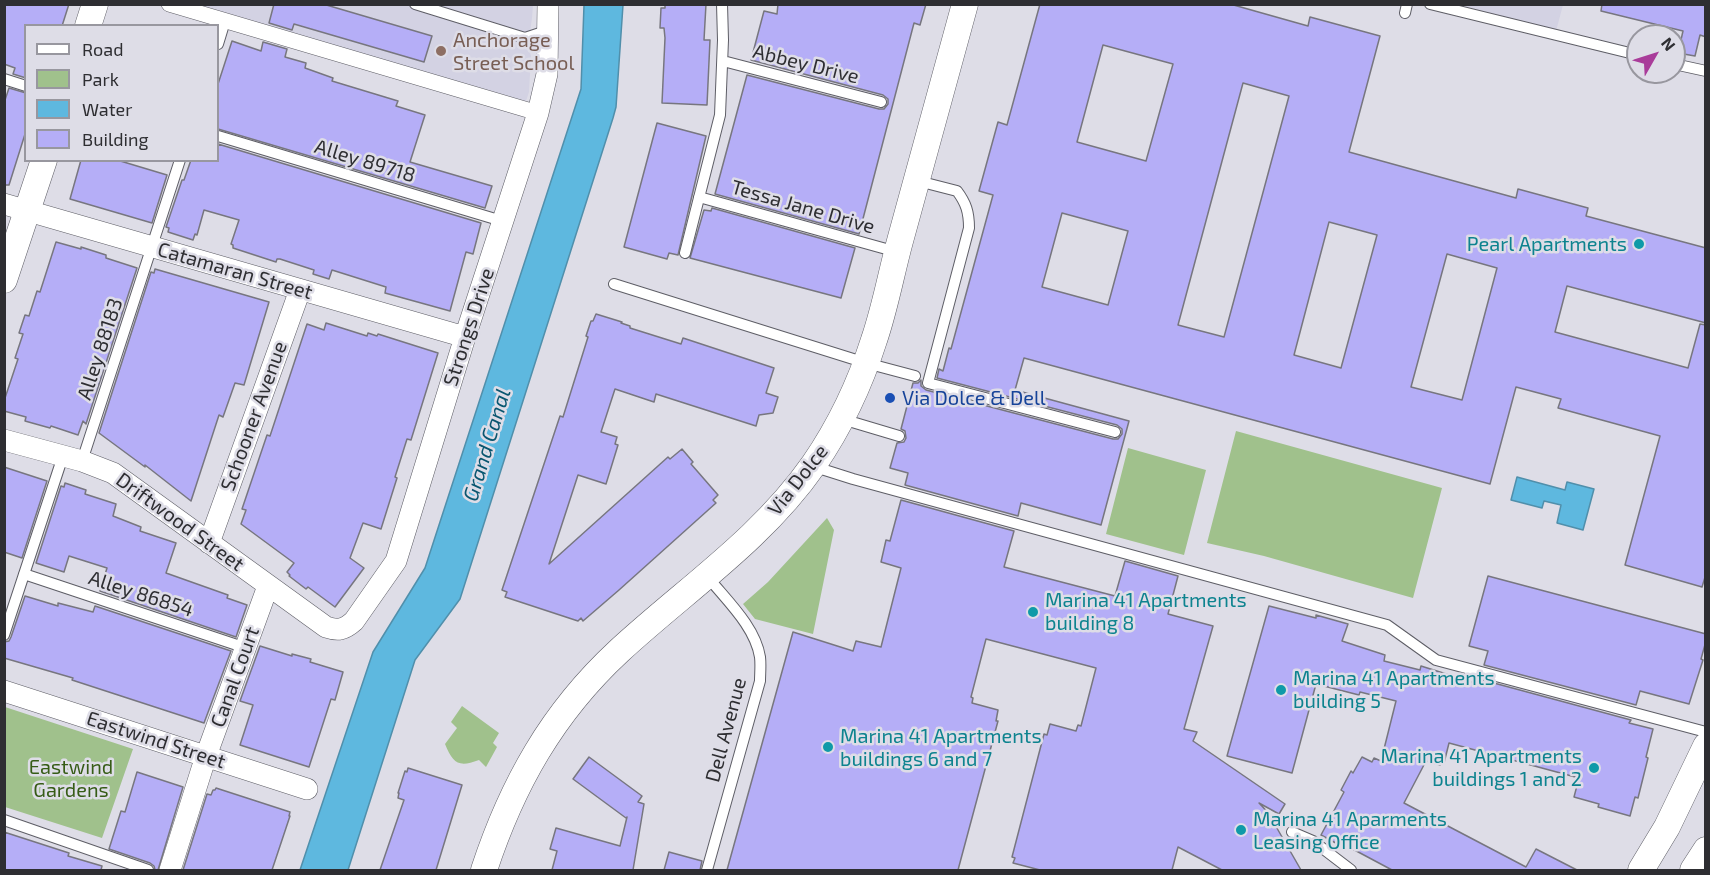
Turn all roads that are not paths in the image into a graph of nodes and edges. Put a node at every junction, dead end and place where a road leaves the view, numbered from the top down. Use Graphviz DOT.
graph roads {
  1 [pos="95,4"];
  2 [pos="169,4"];
  3 [pos="415,4"];
  4 [pos="548,4"];
  5 [pos="722,4"];
  6 [pos="965,4"];
  7 [pos="1430,4"];
  8 [pos="435,7"];
  9 [pos="225,21"];
  10 [pos="89,24"];
  11 [pos="546,32"];
  12 [pos="219,41"];
  13 [pos="1626,52"];
  14 [pos="723,61"];
  15 [pos="1686,67"];
  16 [pos="1706,71"];
  17 [pos="4,79"];
  18 [pos="24,85"];
  19 [pos="881,102"];
  20 [pos="538,113"];
  21 [pos="219,136"];
  22 [pos="43,162"];
  23 [pos="179,162"];
  24 [pos="917,180"];
  25 [pos="699,197"];
  26 [pos="16,208"];
  27 [pos="502,221"];
  28 [pos="152,247"];
  29 [pos="897,252"];
  30 [pos="685,253"];
  31 [pos="4,280"];
  32 [pos="614,284"];
  33 [pos="300,290"];
  34 [pos="465,337"];
  35 [pos="866,363"];
  36 [pos="915,376"];
  37 [pos="841,419"];
  38 [pos="1115,432"];
  39 [pos="899,436"];
  40 [pos="4,440"];
  41 [pos="73,459"];
  42 [pos="812,466"];
  43 [pos="209,543"];
  44 [pos="24,574"];
  45 [pos="706,576"];
  46 [pos="268,586"];
  47 [pos="342,630"];
  48 [pos="4,635"];
  49 [pos="246,648"];
  50 [pos="4,690"];
  51 [pos="1706,732"];
  52 [pos="1706,746"];
  53 [pos="206,756"];
  54 [pos="307,789"];
  55 [pos="4,820"];
  56 [pos="1292,832"];
  57 [pos="1706,850"];
  58 [pos="148,870"];
  59 [pos="170,870"];
  60 [pos="484,870"];
  61 [pos="707,870"];
  62 [pos="1351,870"];
  63 [pos="1641,870"];
  64 [pos="1693,870"];
  1 -- 10 [label="street"];
  2 -- 9 [label="street"];
  3 -- 8 [label="lane"];
  4 -- 11 [label="street, Strongs Drive"];
  5 -- 14 [label="lane"];
  6 -- 24 [label="street, Via Dolce"];
  7 -- 13 [label="lane"];
  8 -- 11 [label="lane"];
  9 -- 12 [label="lane"];
  9 -- 20 [label="street"];
  11 -- 20 [label="street, Strongs Drive"];
  14 -- 19 [label="lane, Abbey Drive"];
  14 -- 25 [label="lane"];
  15 -- 16 [label="lane"];
  17 -- 18 [label="lane"];
  20 -- 27 [label="street, Strongs Drive"];
  21 -- 27 [label="lane, Alley 89718"];
  22 -- 26 [label="street"];
  23 -- 28 [label="lane, Alley 88183"];
  24 -- 29 [label="street, Via Dolce"];
  24 -- 38 [label="lane"];
  25 -- 29 [label="lane, Tessa Jane Drive"];
  25 -- 30 [label="lane"];
  26 -- 28 [label="street, Catamaran Street"];
  26 -- 31 [label="street"];
  27 -- 34 [label="street, Strongs Drive"];
  28 -- 33 [label="street, Catamaran Street"];
  28 -- 41 [label="lane, Alley 88183"];
  29 -- 35 [label="street, Via Dolce"];
  32 -- 35 [label="lane"];
  33 -- 34 [label="street, Catamaran Street"];
  33 -- 43 [label="street, Schooner Avenue"];
  34 -- 47 [label="street, Strongs Drive"];
  35 -- 36 [label="lane"];
  35 -- 37 [label="street, Via Dolce"];
  37 -- 39 [label="lane"];
  37 -- 42 [label="street, Via Dolce"];
  40 -- 41 [label="street, Driftwood Street"];
  41 -- 43 [label="street, Driftwood Street"];
  41 -- 44 [label="lane, Alley 88183"];
  42 -- 45 [label="street, Via Dolce"];
  42 -- 51 [label="lane"];
  43 -- 46 [label="street, Driftwood Street"];
  44 -- 48 [label="lane, Alley 88183"];
  44 -- 49 [label="lane, Alley 86854"];
  45 -- 60 [label="street, Via Dolce"];
  45 -- 61 [label="lane, Dell Avenue"];
  46 -- 47 [label="street, Driftwood Street"];
  46 -- 49 [label="street, Canal Court"];
  49 -- 53 [label="street, Canal Court"];
  50 -- 53 [label="street, Eastwind Street"];
  52 -- 63 [label="street"];
  53 -- 54 [label="street, Eastwind Street"];
  53 -- 59 [label="street, Canal Court"];
  55 -- 58 [label="lane"];
  56 -- 62 [label="lane"];
  57 -- 64 [label="street"];
}
